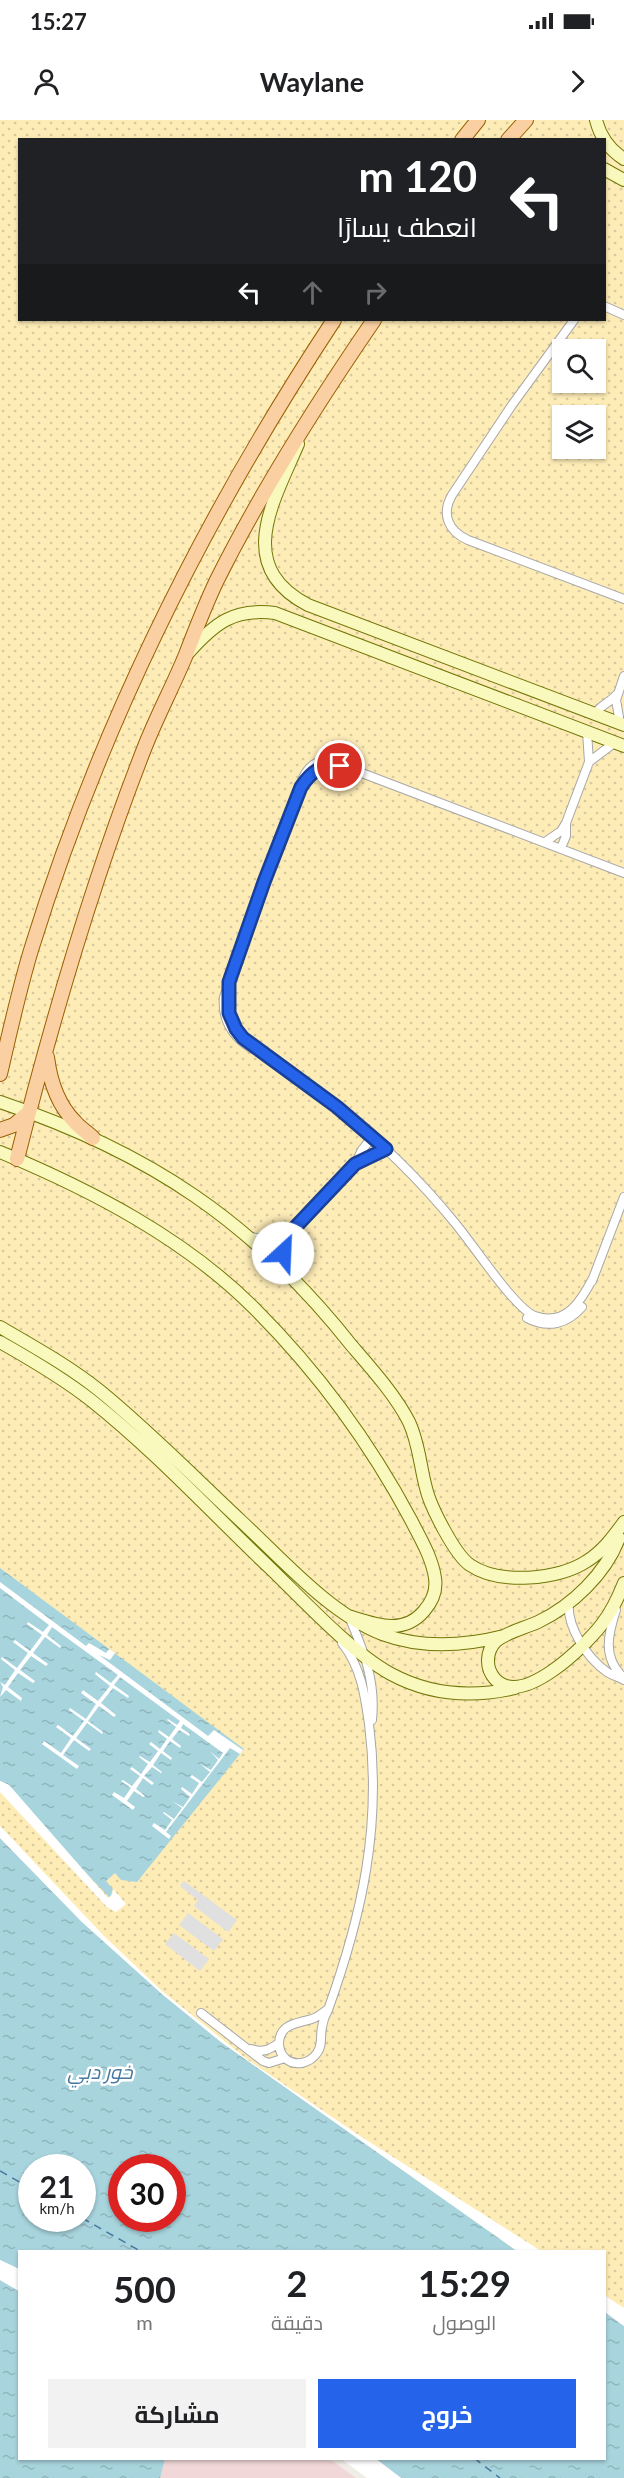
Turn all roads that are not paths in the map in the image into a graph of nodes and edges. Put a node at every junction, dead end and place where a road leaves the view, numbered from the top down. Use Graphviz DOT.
graph roads {
  1 [pos="478,120"];
  2 [pos="521,120"];
  3 [pos="526,120"];
  4 [pos="596,120"];
  5 [pos="464,138"];
  6 [pos="509,138"];
  7 [pos="510,138"];
  8 [pos="604,138"];
  9 [pos="606,141"];
  10 [pos="624,159"];
  11 [pos="606,170"];
  12 [pos="624,180"];
  13 [pos="606,307"];
  14 [pos="624,315"];
  15 [pos="333,321"];
  16 [pos="373,321"];
  17 [pos="572,321"];
  18 [pos="307,425"];
  19 [pos="624,599"];
  20 [pos="184,658"];
  21 [pos="624,676"];
  22 [pos="617,695"];
  23 [pos="594,714"];
  24 [pos="622,724"];
  25 [pos="587,732"];
  26 [pos="619,745"];
  27 [pos="589,762"];
  28 [pos="566,823"];
  29 [pos="545,842"];
  30 [pos="561,848"];
  31 [pos="624,873"];
  32 [pos="11,1029"];
  33 [pos="0,1044"];
  34 [pos="47,1048"];
  35 [pos="0,1074"];
  36 [pos="0,1102"];
  37 [pos="29,1112"];
  38 [pos="0,1130"];
  39 [pos="372,1137"];
  40 [pos="93,1138"];
  41 [pos="386,1149"];
  42 [pos="0,1152"];
  43 [pos="17,1159"];
  44 [pos="355,1164"];
  45 [pos="624,1197"];
  46 [pos="287,1236"];
  47 [pos="249,1237"];
  48 [pos="285,1270"];
  49 [pos="0,1327"];
  50 [pos="0,1342"];
  51 [pos="624,1524"];
  52 [pos="623,1586"];
  53 [pos="569,1602"];
  54 [pos="319,1615"];
  55 [pos="348,1616"];
  56 [pos="504,1636"];
  57 [pos="584,1645"];
  58 [pos="366,1656"];
  59 [pos="624,1679"];
  60 [pos="514,1688"];
  61 [pos="371,1738"];
  62 [pos="328,2010"];
  63 [pos="201,2013"];
  64 [pos="279,2043"];
  65 [pos="247,2048"];
  66 [pos="285,2058"];
  1 -- 5 [label="main road"];
  2 -- 6 [label="main road"];
  3 -- 7 [label="main road"];
  4 -- 8 [label="main road"];
  9 -- 10 [label="main road"];
  11 -- 12 [label="main road"];
  13 -- 14 [label="street"];
  15 -- 32 [label="main road"];
  16 -- 18 [label="main road"];
  17 -- 19 [label="street"];
  18 -- 20 [label="main road"];
  18 -- 23 [label="main road"];
  20 -- 25 [label="main road"];
  20 -- 34 [label="main road"];
  21 -- 22 [label="street"];
  22 -- 23 [label="street"];
  22 -- 24 [label="street"];
  23 -- 24 [label="main road"];
  25 -- 26 [label="main road"];
  25 -- 27 [label="street"];
  26 -- 27 [label="street"];
  27 -- 28 [label="street"];
  28 -- 29 [label="street"];
  28 -- 30 [label="street"];
  29 -- 30 [label="street"];
  29 -- 39 [label="street"];
  30 -- 31 [label="street"];
  32 -- 33 [label="main road"];
  32 -- 35 [label="main road"];
  34 -- 37 [label="main road"];
  34 -- 40 [label="main road"];
  36 -- 37 [label="main road"];
  37 -- 38 [label="main road"];
  37 -- 40 [label="main road"];
  37 -- 43 [label="main road"];
  39 -- 41 [label="street"];
  39 -- 44 [label="street"];
  40 -- 47 [label="main road"];
  41 -- 44 [label="street"];
  41 -- 45 [label="street"];
  42 -- 43 [label="main road"];
  43 -- 55 [label="main road"];
  44 -- 46 [label="street"];
  46 -- 47 [label="street"];
  46 -- 48 [label="street"];
  47 -- 48 [label="main road"];
  48 -- 51 [label="main road"];
  49 -- 55 [label="main road"];
  50 -- 54 [label="main road"];
  51 -- 53 [label="main road"];
  52 -- 57 [label="main road"];
  52 -- 59 [label="street"];
  53 -- 56 [label="main road"];
  53 -- 57 [label="street"];
  54 -- 58 [label="main road"];
  54 -- 61 [label="street"];
  55 -- 56 [label="main road"];
  55 -- 58 [label="street"];
  56 -- 60 [label="main road"];
  57 -- 59 [label="street"];
  57 -- 60 [label="main road"];
  58 -- 60 [label="main road"];
  58 -- 61 [label="street"];
  61 -- 62 [label="street"];
  62 -- 64 [label="street"];
  62 -- 66 [label="street"];
  63 -- 65 [label="street"];
  64 -- 65 [label="street"];
  64 -- 66 [label="street"];
  65 -- 66 [label="street"];
}
